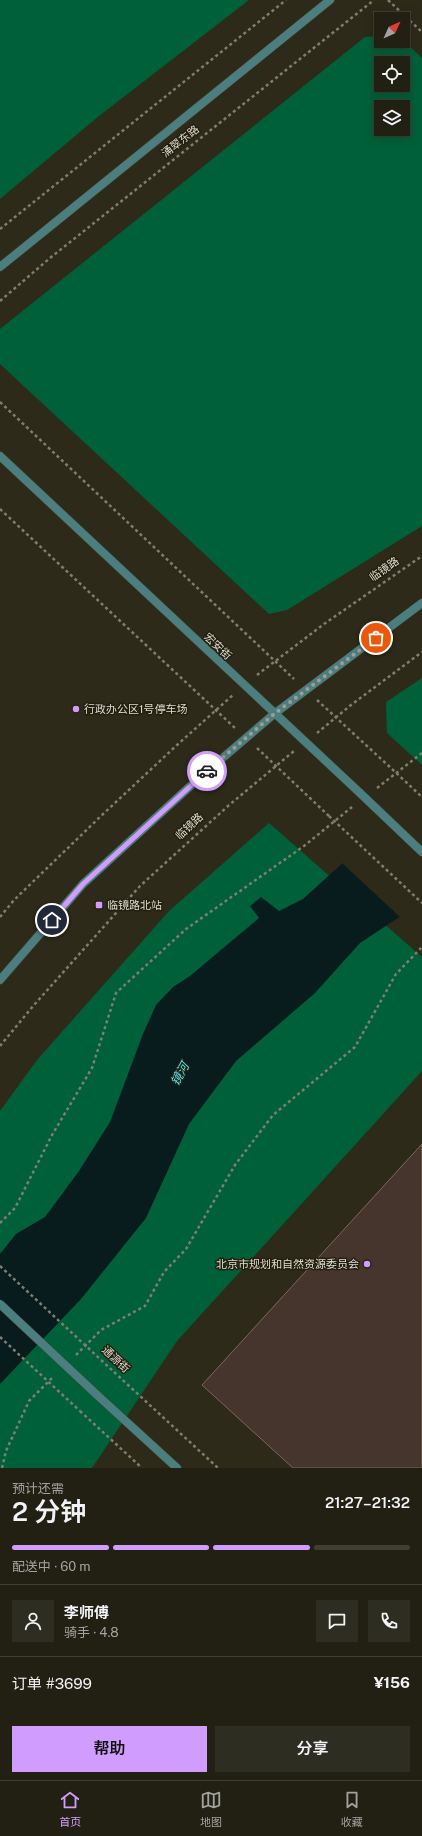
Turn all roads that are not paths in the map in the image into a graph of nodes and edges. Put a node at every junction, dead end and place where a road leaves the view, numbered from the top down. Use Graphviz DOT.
graph roads {
  1 [pos="330,0"];
  2 [pos="0,267"];
  3 [pos="0,456"];
  4 [pos="422,603"];
  5 [pos="274,714"];
  6 [pos="422,852"];
  7 [pos="0,980"];
  8 [pos="0,1304"];
  9 [pos="177,1468"];
  1 -- 2 [label="street, 涌翠东路"];
  3 -- 5 [label="street, 宏安街"];
  4 -- 5 [label="street"];
  5 -- 6 [label="street, 宏安街, bridge"];
  5 -- 7 [label="street"];
  8 -- 9 [label="street, bridge"];
}
